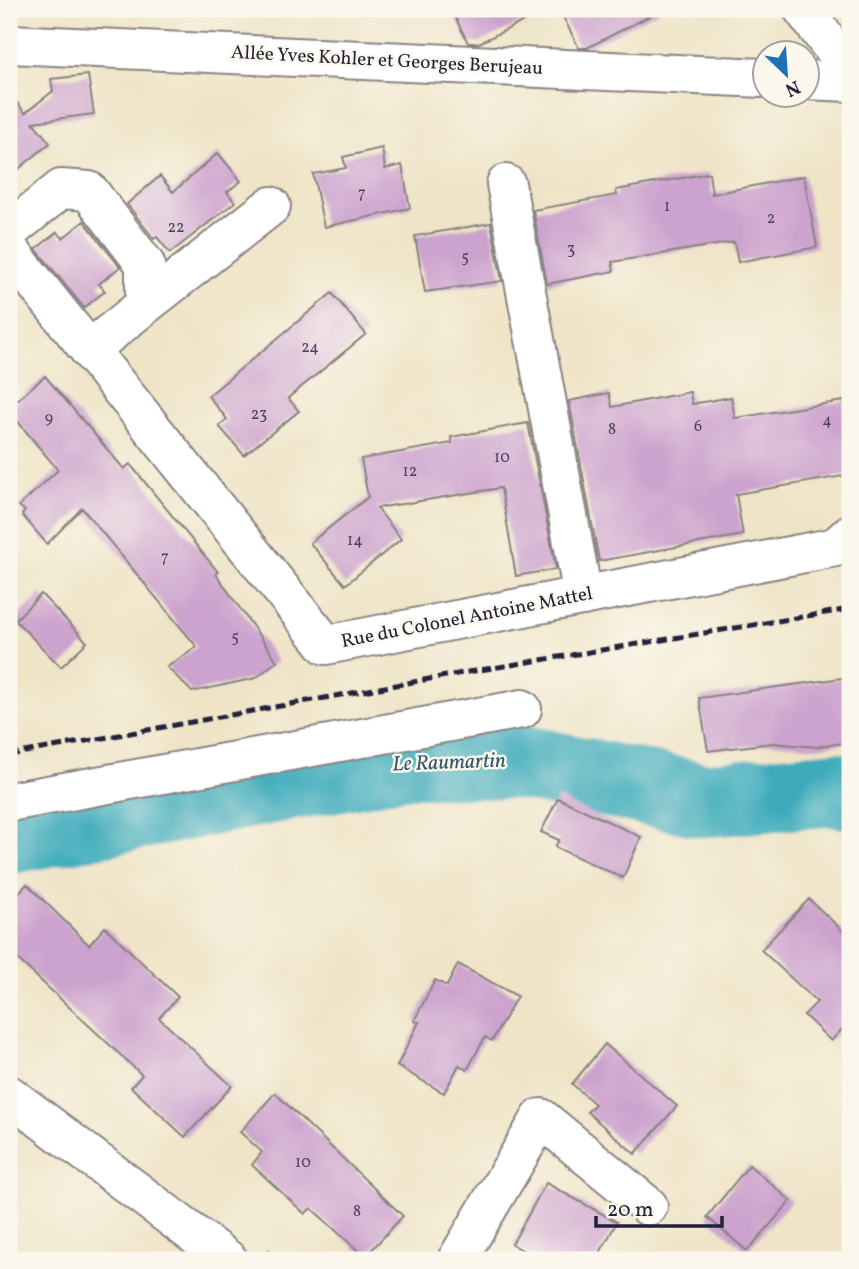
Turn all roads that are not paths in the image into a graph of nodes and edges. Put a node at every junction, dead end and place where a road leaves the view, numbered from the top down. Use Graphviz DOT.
graph roads {
  1 [pos="803,9"];
  2 [pos="9,44"];
  3 [pos="850,71"];
  4 [pos="750,77"];
  5 [pos="820,81"];
  6 [pos="850,82"];
  7 [pos="506,184"];
  8 [pos="271,206"];
  9 [pos="9,231"];
  10 [pos="9,250"];
  11 [pos="145,305"];
  12 [pos="89,350"];
  13 [pos="850,534"];
  14 [pos="583,596"];
  15 [pos="522,709"];
  16 [pos="9,802"];
  17 [pos="9,1095"];
  18 [pos="648,1206"];
  19 [pos="228,1260"];
  20 [pos="457,1260"];
  1 -- 3 [label="street"];
  2 -- 4 [label="street, Allée Yves Kohler et Georges Berujeau"];
  5 -- 6 [label="street"];
  7 -- 14 [label="street"];
  8 -- 11 [label="street"];
  9 -- 11 [label="street"];
  10 -- 12 [label="street, Rue du Colonel Antoine Mattel"];
  11 -- 12 [label="street"];
  12 -- 14 [label="street, Rue du Colonel Antoine Mattel"];
  13 -- 14 [label="street, Rue du Colonel Antoine Mattel"];
  15 -- 16 [label="street"];
  17 -- 19 [label="street"];
  18 -- 20 [label="street"];
}
